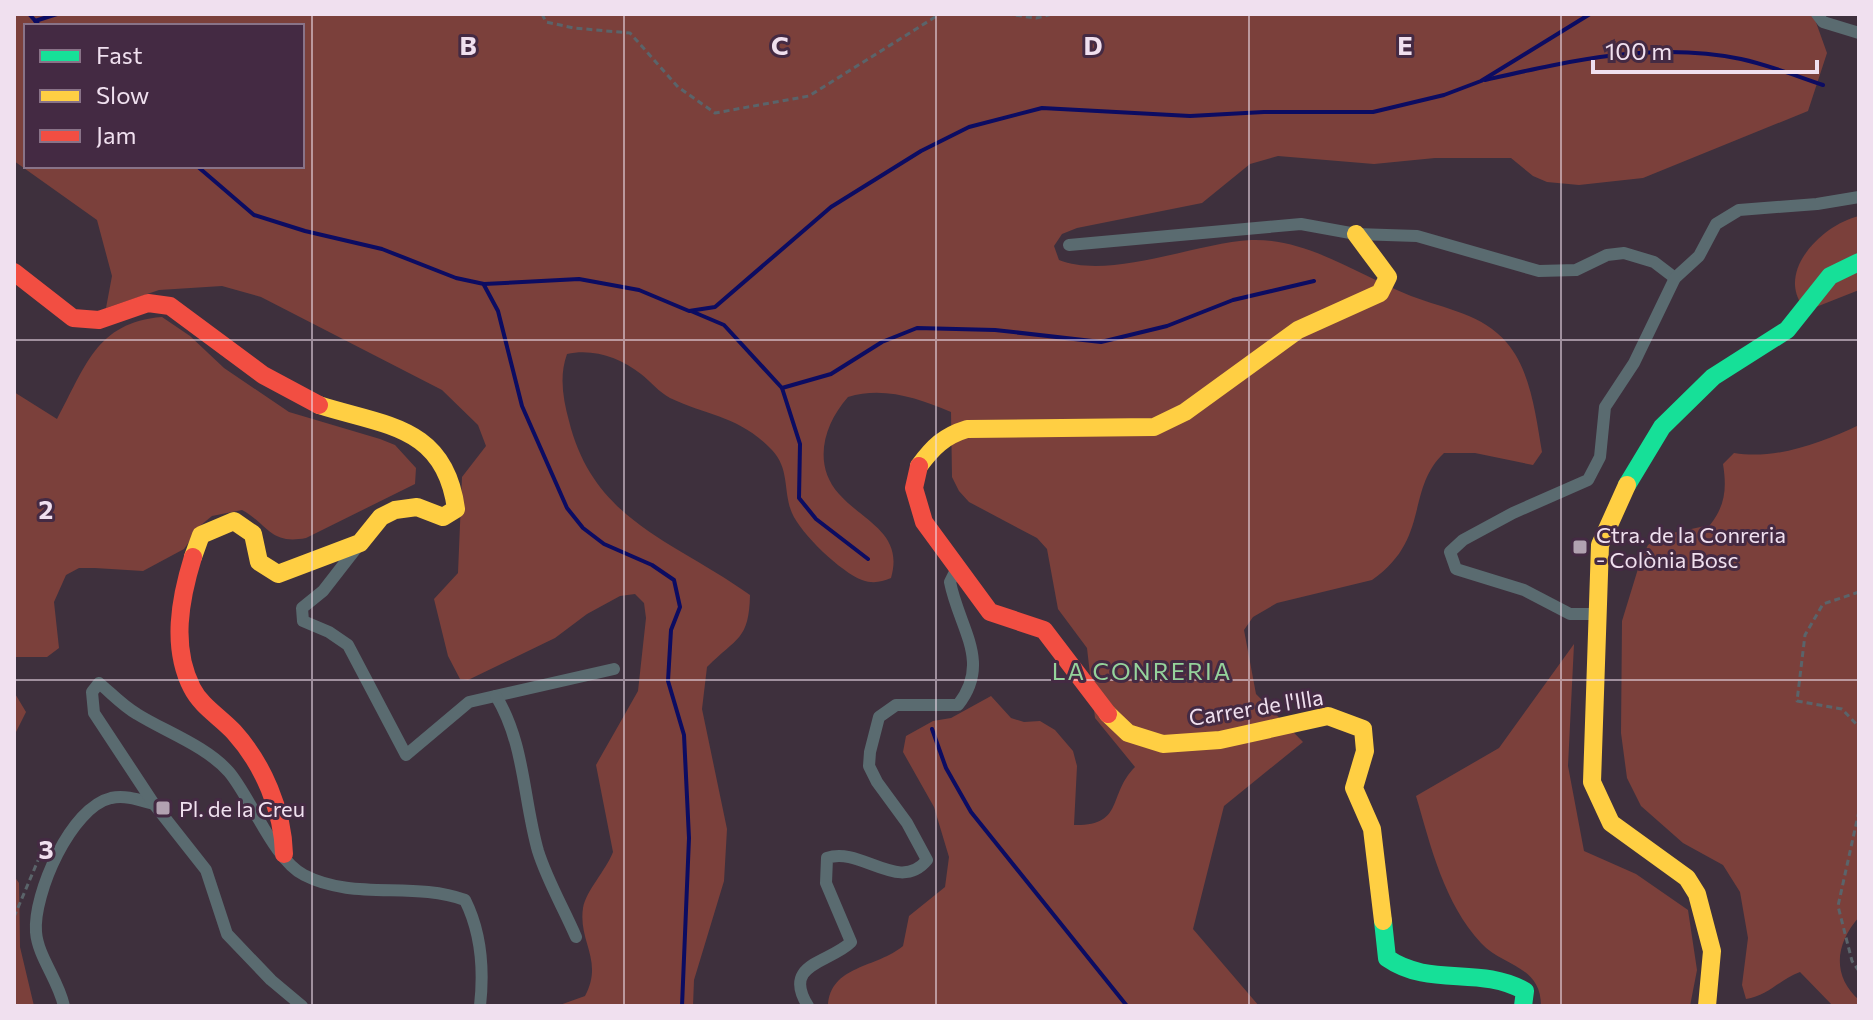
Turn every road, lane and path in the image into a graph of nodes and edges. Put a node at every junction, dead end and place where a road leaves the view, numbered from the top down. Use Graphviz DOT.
graph roads {
  1 [pos="542,14"];
  2 [pos="940,14"];
  3 [pos="1006,14"];
  4 [pos="1053,14"];
  5 [pos="1817,14"];
  6 [pos="1034,16"];
  7 [pos="1859,33"];
  8 [pos="1859,197"];
  9 [pos="1356,234"];
  10 [pos="1069,245"];
  11 [pos="1859,262"];
  12 [pos="14,272"];
  13 [pos="1675,278"];
  14 [pos="360,543"];
  15 [pos="958,566"];
  16 [pos="1859,592"];
  17 [pos="1596,614"];
  18 [pos="614,669"];
  19 [pos="496,696"];
  20 [pos="1859,727"];
  21 [pos="154,804"];
  22 [pos="1859,811"];
  23 [pos="284,854"];
  24 [pos="576,937"];
  25 [pos="1859,971"];
  26 [pos="64,1006"];
  27 [pos="302,1006"];
  28 [pos="480,1006"];
  29 [pos="808,1006"];
  30 [pos="1523,1006"];
  31 [pos="1707,1006"];
  1 -- 2 [label="path"];
  3 -- 6 [label="path"];
  4 -- 6 [label="path"];
  5 -- 7 [label="street"];
  8 -- 13 [label="street"];
  9 -- 10 [label="street"];
  9 -- 13 [label="street"];
  9 -- 15 [label="street, Carrer de l'Illa"];
  11 -- 17 [label="street"];
  12 -- 14 [label="street"];
  13 -- 17 [label="street"];
  14 -- 19 [label="street"];
  14 -- 23 [label="street"];
  15 -- 29 [label="street"];
  15 -- 30 [label="street, Carrer de l'Illa"];
  16 -- 20 [label="path"];
  17 -- 31 [label="street"];
  18 -- 19 [label="street"];
  19 -- 24 [label="street"];
  21 -- 23 [label="street"];
  21 -- 26 [label="street"];
  21 -- 27 [label="street"];
  22 -- 25 [label="path"];
  23 -- 28 [label="street"];
}
